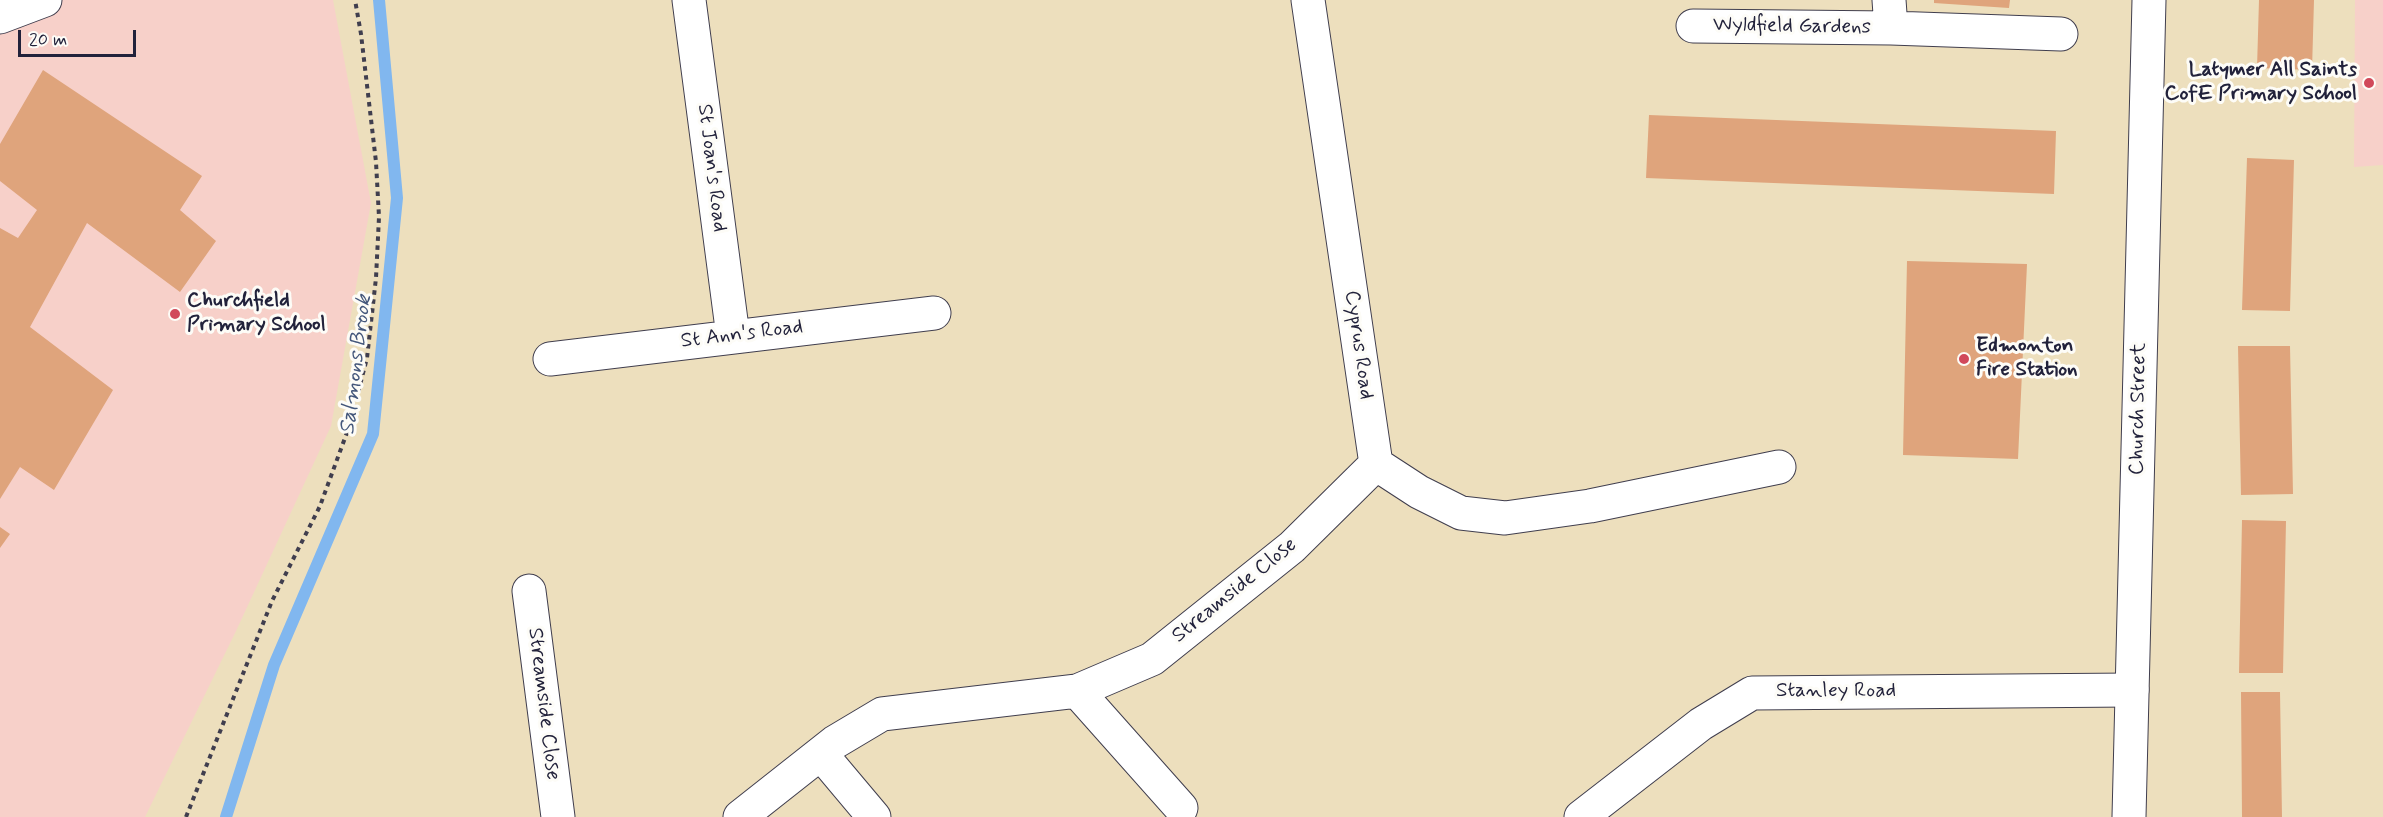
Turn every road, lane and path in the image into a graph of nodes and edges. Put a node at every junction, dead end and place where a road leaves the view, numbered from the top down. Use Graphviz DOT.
graph roads {
  1 [pos="45,0"];
  2 [pos="355,0"];
  3 [pos="689,0"];
  4 [pos="1308,0"];
  5 [pos="2149,0"];
  6 [pos="1890,14"];
  7 [pos="0,17"];
  8 [pos="1693,26"];
  9 [pos="2061,34"];
  10 [pos="934,313"];
  11 [pos="733,336"];
  12 [pos="550,359"];
  13 [pos="1376,464"];
  14 [pos="1779,467"];
  15 [pos="528,591"];
  16 [pos="2132,690"];
  17 [pos="1077,691"];
  18 [pos="820,754"];
  19 [pos="1181,808"];
  20 [pos="186,817"];
  21 [pos="558,817"];
  22 [pos="740,817"];
  23 [pos="874,817"];
  24 [pos="1581,817"];
  25 [pos="2129,817"];
  1 -- 7 [label="street"];
  2 -- 20 [label="path"];
  3 -- 11 [label="street, St Joan's Road"];
  4 -- 13 [label="street, Cyprus Road"];
  5 -- 16 [label="street, Church Street"];
  6 -- 8 [label="street, Wyldfield Gardens"];
  6 -- 9 [label="street, Wyldfield Gardens"];
  10 -- 11 [label="street, St Ann's Road"];
  11 -- 12 [label="street, St Ann's Road"];
  13 -- 14 [label="street"];
  13 -- 17 [label="street, Streamside Close"];
  15 -- 21 [label="street, Streamside Close"];
  16 -- 24 [label="street, Stanley Road"];
  16 -- 25 [label="street, Church Street"];
  17 -- 18 [label="street, Streamside Close"];
  17 -- 19 [label="street"];
  18 -- 22 [label="street, Streamside Close"];
  18 -- 23 [label="street"];
}
